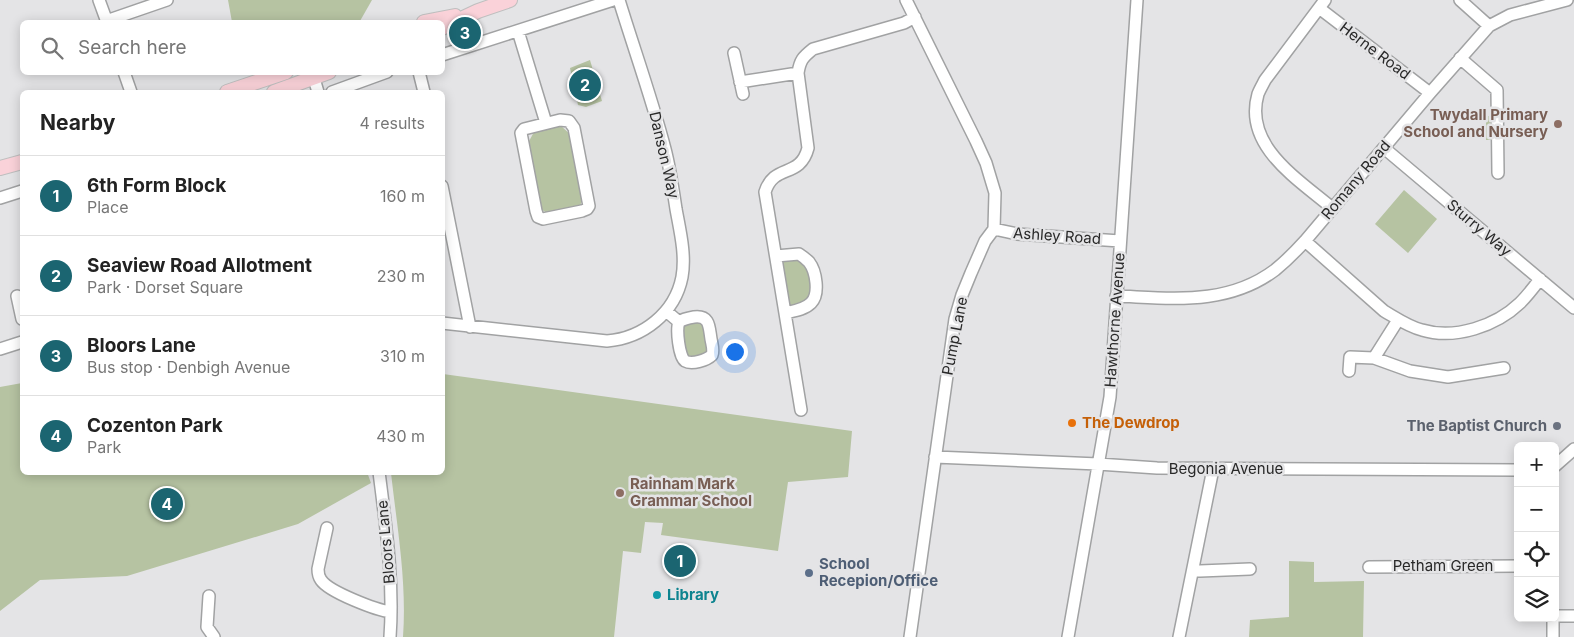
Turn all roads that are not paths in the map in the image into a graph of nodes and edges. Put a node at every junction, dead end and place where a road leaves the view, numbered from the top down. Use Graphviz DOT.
graph roads {
  1 [pos="99,0"];
  2 [pos="167,0"];
  3 [pos="510,0"];
  4 [pos="613,0"];
  5 [pos="619,0"];
  6 [pos="906,0"];
  7 [pos="1137,0"];
  8 [pos="1460,0"];
  9 [pos="1567,0"];
  10 [pos="1322,4"];
  11 [pos="478,11"];
  12 [pos="915,17"];
  13 [pos="106,20"];
  14 [pos="112,20"];
  15 [pos="434,20"];
  16 [pos="1489,26"];
  17 [pos="445,27"];
  18 [pos="518,31"];
  19 [pos="734,53"];
  20 [pos="445,54"];
  21 [pos="1460,58"];
  22 [pos="798,73"];
  23 [pos="125,75"];
  24 [pos="277,75"];
  25 [pos="379,75"];
  26 [pos="421,75"];
  27 [pos="313,76"];
  28 [pos="130,90"];
  29 [pos="233,90"];
  30 [pos="279,90"];
  31 [pos="317,90"];
  32 [pos="338,90"];
  33 [pos="424,90"];
  34 [pos="1430,93"];
  35 [pos="546,123"];
  36 [pos="1384,148"];
  37 [pos="20,164"];
  38 [pos="0,168"];
  39 [pos="1498,173"];
  40 [pos="20,192"];
  41 [pos="0,198"];
  42 [pos="445,201"];
  43 [pos="1332,208"];
  44 [pos="994,229"];
  45 [pos="1120,240"];
  46 [pos="1305,241"];
  47 [pos="776,256"];
  48 [pos="1540,279"];
  49 [pos="17,296"];
  50 [pos="1116,296"];
  51 [pos="1574,308"];
  52 [pos="20,310"];
  53 [pos="666,311"];
  54 [pos="785,313"];
  55 [pos="1398,320"];
  56 [pos="679,322"];
  57 [pos="445,323"];
  58 [pos="470,327"];
  59 [pos="20,343"];
  60 [pos="0,349"];
  61 [pos="1374,358"];
  62 [pos="1504,368"];
  63 [pos="1350,371"];
  64 [pos="801,410"];
  65 [pos="1574,449"];
  66 [pos="935,457"];
  67 [pos="1559,462"];
  68 [pos="1098,464"];
  69 [pos="1214,469"];
  70 [pos="1514,470"];
  71 [pos="379,475"];
  72 [pos="327,528"];
  73 [pos="1514,566"];
  74 [pos="1369,567"];
  75 [pos="1250,569"];
  76 [pos="1194,570"];
  77 [pos="209,596"];
  78 [pos="391,612"];
  79 [pos="1574,616"];
  80 [pos="1559,617"];
  81 [pos="1554,622"];
  82 [pos="214,637"];
  83 [pos="390,637"];
  84 [pos="910,637"];
  85 [pos="1068,637"];
  86 [pos="1179,637"];
  87 [pos="1552,637"];
  1 -- 13 [label="street"];
  2 -- 14 [label="street"];
  3 -- 11 [label="main road"];
  4 -- 18 [label="street"];
  5 -- 53 [label="street, Danson Way"];
  6 -- 12 [label="street"];
  7 -- 45 [label="street, Hawthorne Avenue"];
  8 -- 16 [label="street"];
  9 -- 16 [label="street, Romany Road"];
  10 -- 34 [label="street, Herne Road"];
  10 -- 43 [label="street"];
  11 -- 15 [label="main road"];
  11 -- 17 [label="main road"];
  12 -- 22 [label="street"];
  12 -- 44 [label="street"];
  16 -- 21 [label="street, Romany Road"];
  18 -- 20 [label="street"];
  18 -- 35 [label="street"];
  19 -- 22 [label="street"];
  21 -- 34 [label="street, Romany Road"];
  21 -- 39 [label="street"];
  22 -- 47 [label="street"];
  23 -- 28 [label="street"];
  24 -- 29 [label="main road"];
  25 -- 32 [label="street"];
  26 -- 33 [label="street"];
  27 -- 30 [label="main road"];
  27 -- 31 [label="street"];
  34 -- 36 [label="street, Romany Road"];
  35 -- 35 [label="street"];
  36 -- 43 [label="street, Romany Road"];
  36 -- 48 [label="street, Sturry Way"];
  37 -- 38 [label="main road"];
  40 -- 41 [label="street"];
  42 -- 58 [label="street"];
  43 -- 46 [label="street, Romany Road"];
  44 -- 45 [label="street, Ashley Road"];
  44 -- 66 [label="street, Pump Lane"];
  45 -- 50 [label="street, Hawthorne Avenue"];
  46 -- 50 [label="street, Romany Road"];
  46 -- 55 [label="street"];
  47 -- 54 [label="street"];
  47 -- 54 [label="street"];
  48 -- 51 [label="street, Sturry Way"];
  48 -- 55 [label="street"];
  49 -- 52 [label="street"];
  50 -- 68 [label="street, Hawthorne Avenue"];
  53 -- 56 [label="street"];
  53 -- 58 [label="street, Danson Way"];
  54 -- 64 [label="street"];
  55 -- 61 [label="street"];
  56 -- 56 [label="street"];
  57 -- 58 [label="street, Danson Way"];
  59 -- 60 [label="street"];
  61 -- 62 [label="street"];
  61 -- 63 [label="street"];
  65 -- 67 [label="street"];
  66 -- 68 [label="street, Begonia Avenue"];
  66 -- 84 [label="street, Pump Lane"];
  68 -- 69 [label="street, Begonia Avenue"];
  68 -- 85 [label="street, Hawthorne Avenue"];
  69 -- 70 [label="street, Begonia Avenue"];
  69 -- 76 [label="street"];
  71 -- 78 [label="street, Bloors Lane"];
  72 -- 78 [label="street"];
  73 -- 74 [label="street, Petham Green"];
  75 -- 76 [label="street"];
  76 -- 86 [label="street"];
  77 -- 82 [label="street"];
  78 -- 83 [label="street, Bloors Lane"];
  79 -- 80 [label="street"];
  81 -- 87 [label="street"];
}
